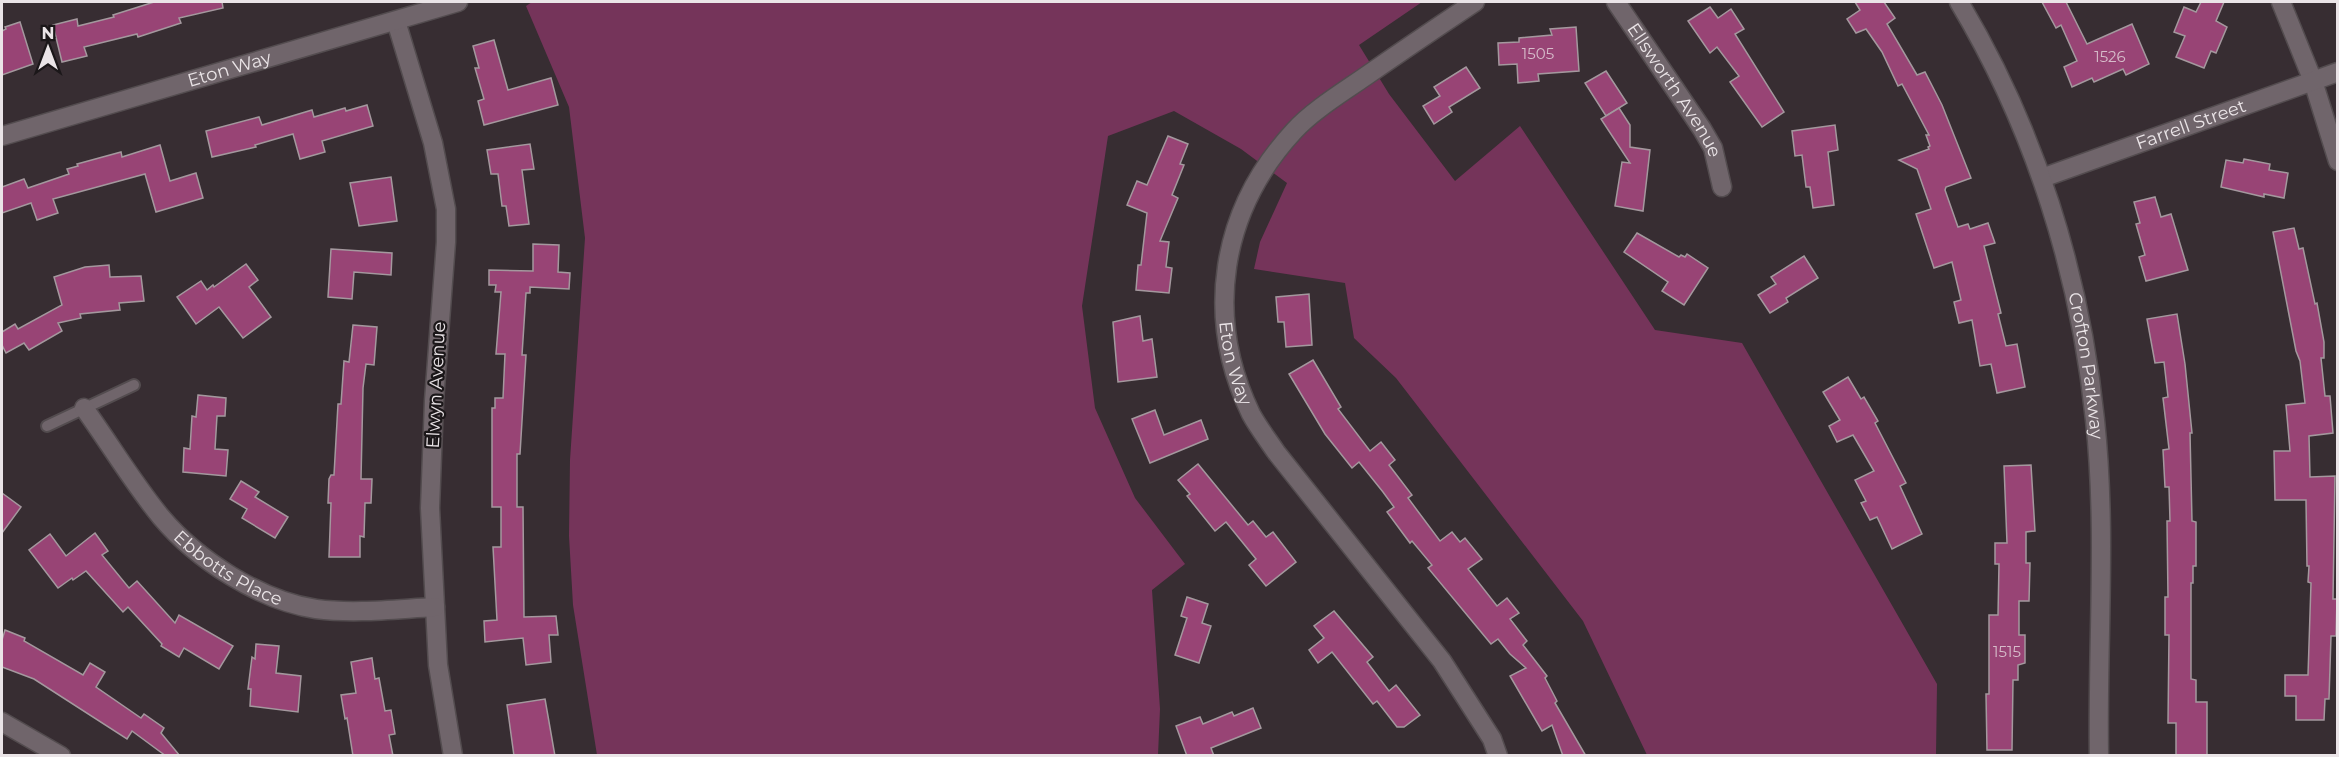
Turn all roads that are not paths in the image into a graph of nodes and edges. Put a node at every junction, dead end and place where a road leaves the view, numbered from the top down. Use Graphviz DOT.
graph roads {
  1 [pos="458,2"];
  2 [pos="1475,2"];
  3 [pos="1616,2"];
  4 [pos="1959,2"];
  5 [pos="2281,2"];
  6 [pos="396,21"];
  7 [pos="2337,72"];
  8 [pos="2313,81"];
  9 [pos="2,136"];
  10 [pos="2337,161"];
  11 [pos="2042,178"];
  12 [pos="1722,187"];
  13 [pos="134,385"];
  14 [pos="84,408"];
  15 [pos="47,426"];
  16 [pos="435,607"];
  17 [pos="2,722"];
  18 [pos="61,756"];
  19 [pos="453,756"];
  20 [pos="1498,756"];
  21 [pos="2099,756"];
  1 -- 6 [label="street, Eton Way"];
  2 -- 20 [label="street, Eton Way"];
  3 -- 12 [label="street, Ellsworth Avenue"];
  4 -- 11 [label="street, Crofton Parkway"];
  5 -- 8 [label="street"];
  6 -- 9 [label="street, Eton Way"];
  6 -- 16 [label="street, Elwyn Avenue"];
  7 -- 8 [label="street, Farrell Street"];
  8 -- 10 [label="street"];
  8 -- 11 [label="street, Farrell Street"];
  11 -- 21 [label="street, Crofton Parkway"];
  13 -- 14 [label="lane"];
  14 -- 15 [label="lane"];
  14 -- 16 [label="street, Ebbotts Place"];
  16 -- 19 [label="street, Elwyn Avenue"];
  17 -- 18 [label="street"];
}
